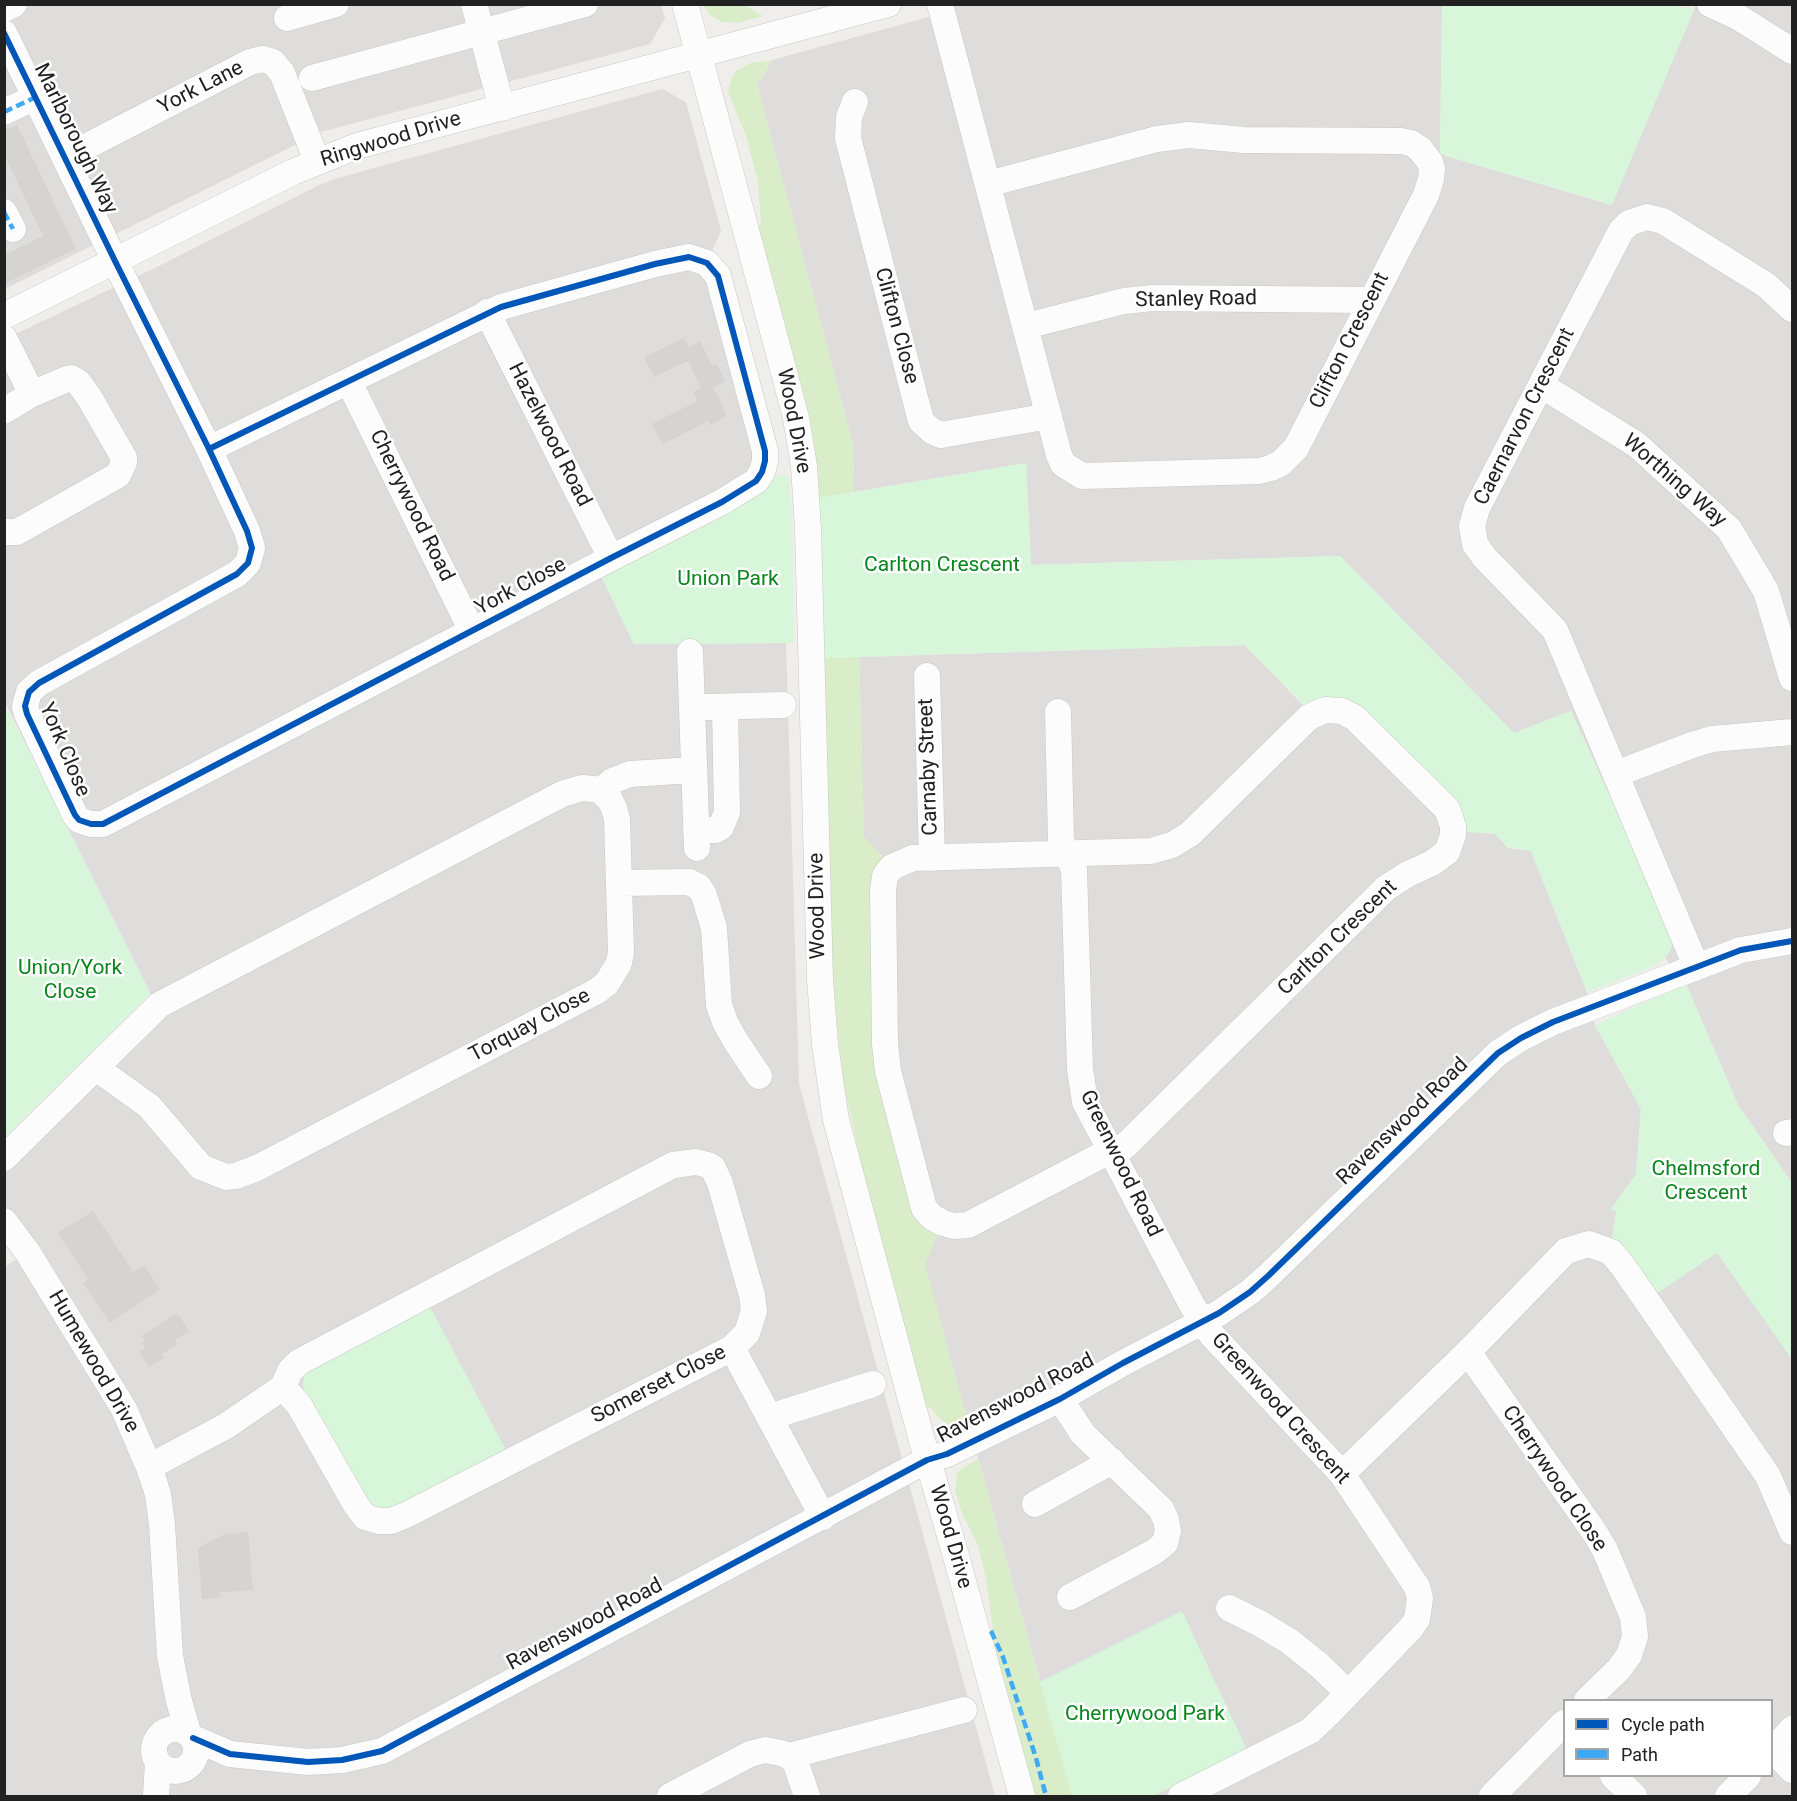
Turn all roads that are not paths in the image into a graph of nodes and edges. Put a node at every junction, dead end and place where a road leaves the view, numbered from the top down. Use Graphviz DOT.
graph roads {
  1 [pos="14,4"];
  2 [pos="336,4"];
  3 [pos="474,4"];
  4 [pos="585,4"];
  5 [pos="685,4"];
  6 [pos="888,4"];
  7 [pos="940,4"];
  8 [pos="1710,4"];
  9 [pos="4,9"];
  10 [pos="287,18"];
  11 [pos="4,33"];
  12 [pos="481,33"];
  13 [pos="1792,51"];
  14 [pos="698,56"];
  15 [pos="312,78"];
  16 [pos="36,97"];
  17 [pos="855,102"];
  18 [pos="502,108"];
  19 [pos="4,112"];
  20 [pos="66,157"];
  21 [pos="317,161"];
  22 [pos="988,184"];
  23 [pos="115,261"];
  24 [pos="1370,300"];
  25 [pos="1792,309"];
  26 [pos="488,312"];
  27 [pos="4,316"];
  28 [pos="1026,326"];
  29 [pos="4,338"];
  30 [pos="349,382"];
  31 [pos="1541,385"];
  32 [pos="32,394"];
  33 [pos="4,411"];
  34 [pos="1049,416"];
  35 [pos="209,449"];
  36 [pos="4,532"];
  37 [pos="611,558"];
  38 [pos="472,631"];
  39 [pos="690,652"];
  40 [pos="927,676"];
  41 [pos="1792,678"];
  42 [pos="783,705"];
  43 [pos="725,707"];
  44 [pos="693,708"];
  45 [pos="1058,712"];
  46 [pos="1792,732"];
  47 [pos="694,770"];
  48 [pos="1616,774"];
  49 [pos="601,791"];
  50 [pos="1067,854"];
  51 [pos="932,858"];
  52 [pos="619,883"];
  53 [pos="1792,941"];
  54 [pos="1696,966"];
  55 [pos="96,1068"];
  56 [pos="759,1076"];
  57 [pos="1110,1152"];
  58 [pos="4,1158"];
  59 [pos="4,1221"];
  60 [pos="1203,1321"];
  61 [pos="732,1348"];
  62 [pos="1468,1352"];
  63 [pos="873,1384"];
  64 [pos="283,1387"];
  65 [pos="1060,1399"];
  66 [pos="770,1418"];
  67 [pos="927,1460"];
  68 [pos="1112,1461"];
  69 [pos="149,1467"];
  70 [pos="1342,1474"];
  71 [pos="1035,1504"];
  72 [pos="823,1517"];
  73 [pos="1792,1532"];
  74 [pos="1070,1597"];
  75 [pos="1229,1608"];
  76 [pos="170,1656"];
  77 [pos="1348,1694"];
  78 [pos="1589,1699"];
  79 [pos="964,1710"];
  80 [pos="1563,1726"];
  81 [pos="1792,1729"];
  82 [pos="160,1735"];
  83 [pos="1773,1749"];
  84 [pos="190,1750"];
  85 [pos="1773,1751"];
  86 [pos="789,1756"];
  87 [pos="158,1762"];
  88 [pos="1792,1770"];
  89 [pos="1614,1777"];
  90 [pos="1747,1777"];
  91 [pos="156,1797"];
  92 [pos="166,1797"];
  93 [pos="670,1797"];
  94 [pos="807,1797"];
  95 [pos="1022,1797"];
  96 [pos="1181,1797"];
  97 [pos="1492,1797"];
  98 [pos="1634,1797"];
  99 [pos="1728,1797"];
  1 -- 9 [label="street"];
  2 -- 10 [label="street"];
  3 -- 12 [label="street"];
  4 -- 12 [label="street"];
  5 -- 14 [label="street, Wood Drive"];
  6 -- 14 [label="street, Ringwood Drive"];
  7 -- 22 [label="street, Clifton Crescent"];
  8 -- 13 [label="street"];
  11 -- 16 [label="street, Marlborough Way"];
  12 -- 15 [label="street"];
  12 -- 18 [label="street"];
  14 -- 18 [label="street, Ringwood Drive"];
  14 -- 67 [label="street, Wood Drive"];
  16 -- 19 [label="street"];
  16 -- 20 [label="street, Marlborough Way"];
  17 -- 34 [label="street, Clifton Close"];
  18 -- 21 [label="street, Ringwood Drive"];
  20 -- 21 [label="street, York Lane"];
  20 -- 23 [label="street, Marlborough Way"];
  21 -- 23 [label="street, Ringwood Drive"];
  22 -- 24 [label="street, Clifton Crescent"];
  22 -- 28 [label="street, Clifton Crescent"];
  23 -- 27 [label="street, Ringwood Drive"];
  23 -- 35 [label="street, York Close"];
  24 -- 28 [label="street, Stanley Road"];
  24 -- 34 [label="street, Clifton Crescent"];
  25 -- 31 [label="street, Caernarvon Crescent"];
  26 -- 30 [label="street, York Close"];
  26 -- 37 [label="street, Hazelwood Road"];
  26 -- 37 [label="street, York Close"];
  28 -- 34 [label="street, Clifton Crescent"];
  29 -- 32 [label="street"];
  30 -- 35 [label="street, York Close"];
  30 -- 38 [label="street, Cherrywood Road"];
  31 -- 41 [label="street, Worthing Way"];
  31 -- 48 [label="street, Caernarvon Crescent"];
  32 -- 33 [label="street"];
  32 -- 36 [label="street"];
  35 -- 38 [label="street, York Close"];
  37 -- 38 [label="street, York Close"];
  39 -- 44 [label="street"];
  40 -- 51 [label="street, Carnaby Street"];
  42 -- 43 [label="street"];
  43 -- 44 [label="street"];
  43 -- 47 [label="street"];
  44 -- 47 [label="street"];
  45 -- 50 [label="street, Greenwood Road"];
  46 -- 48 [label="street"];
  47 -- 49 [label="street"];
  48 -- 54 [label="street, Caernarvon Crescent"];
  49 -- 52 [label="street, Torquay Close"];
  49 -- 55 [label="street"];
  50 -- 51 [label="street, Carlton Crescent"];
  50 -- 57 [label="street, Greenwood Road"];
  50 -- 57 [label="street, Carlton Crescent"];
  51 -- 57 [label="street, Carlton Crescent"];
  52 -- 55 [label="street, Torquay Close"];
  52 -- 56 [label="street"];
  53 -- 54 [label="street, Ravenswood Road"];
  54 -- 60 [label="street, Ravenswood Road"];
  55 -- 58 [label="street"];
  57 -- 60 [label="street, Greenwood Road"];
  59 -- 69 [label="street, Humewood Drive"];
  60 -- 65 [label="street, Ravenswood Road"];
  60 -- 70 [label="street, Greenwood Crescent"];
  61 -- 64 [label="street, Somerset Close"];
  61 -- 64 [label="street, Somerset Close"];
  61 -- 66 [label="street"];
  62 -- 70 [label="street"];
  62 -- 73 [label="street"];
  62 -- 78 [label="street, Cherrywood Close"];
  63 -- 66 [label="street"];
  64 -- 69 [label="street, Somerset Close"];
  65 -- 67 [label="street, Ravenswood Road"];
  65 -- 68 [label="street"];
  66 -- 72 [label="street"];
  67 -- 72 [label="street, Ravenswood Road"];
  67 -- 95 [label="street, Wood Drive"];
  68 -- 71 [label="street"];
  68 -- 74 [label="street"];
  69 -- 76 [label="street, Humewood Drive"];
  70 -- 77 [label="street, Greenwood Crescent"];
  72 -- 84 [label="street, Ravenswood Road"];
  75 -- 77 [label="street"];
  76 -- 82 [label="street, Humewood Drive"];
  76 -- 84 [label="street, Humewood Drive"];
  77 -- 96 [label="street"];
  79 -- 86 [label="street"];
  80 -- 97 [label="street"];
  81 -- 83 [label="street"];
  82 -- 84 [label="street"];
  82 -- 87 [label="street"];
  84 -- 87 [label="street"];
  84 -- 92 [label="street"];
  85 -- 88 [label="street"];
  86 -- 93 [label="street"];
  86 -- 94 [label="street"];
  87 -- 91 [label="street"];
  89 -- 98 [label="street"];
  90 -- 99 [label="street"];
}
